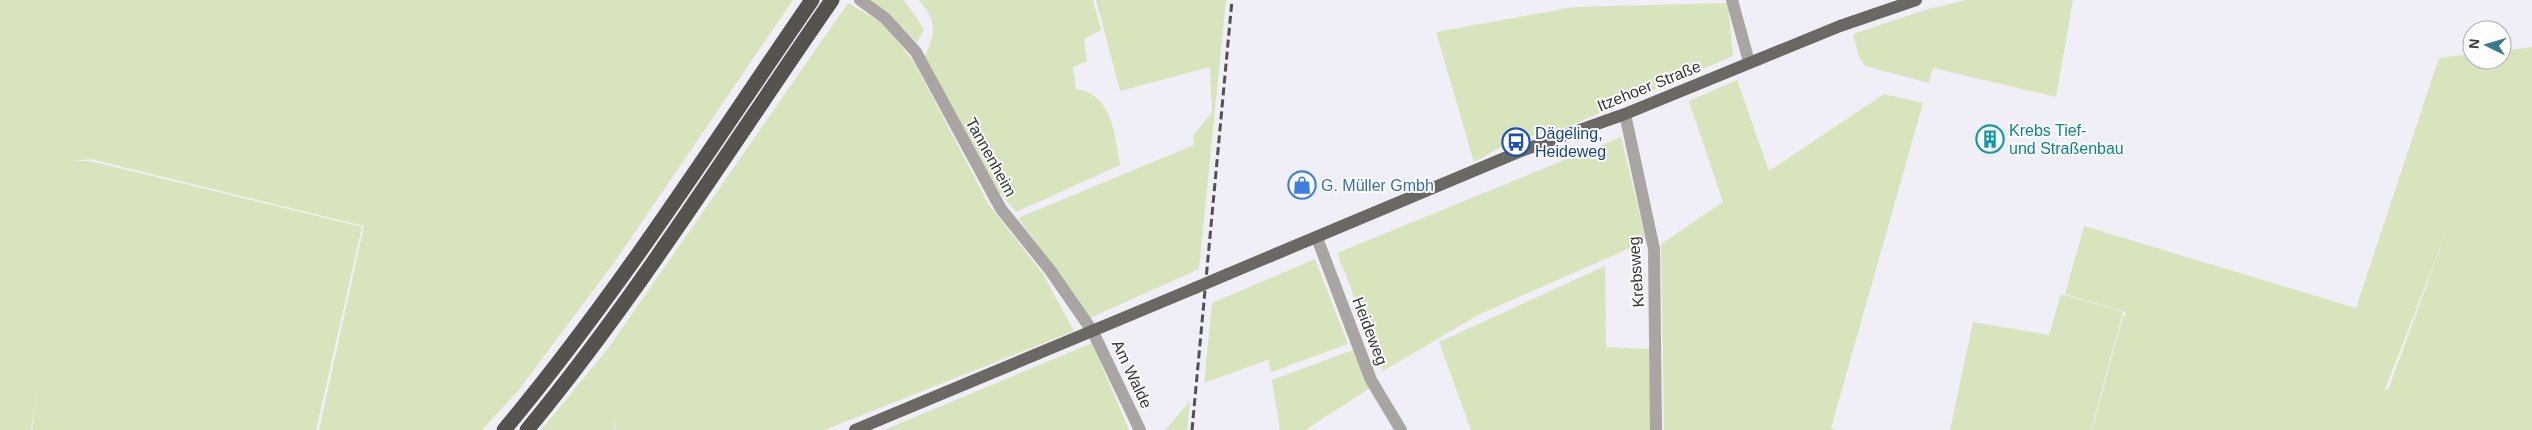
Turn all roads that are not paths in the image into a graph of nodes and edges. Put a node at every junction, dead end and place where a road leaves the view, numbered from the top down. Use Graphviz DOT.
graph roads {
  1 [pos="812,0"];
  2 [pos="832,0"];
  3 [pos="860,0"];
  4 [pos="1732,0"];
  5 [pos="1916,0"];
  6 [pos="1749,62"];
  7 [pos="1625,114"];
  8 [pos="1317,238"];
  9 [pos="1093,332"];
  10 [pos="504,430"];
  11 [pos="527,430"];
  12 [pos="855,430"];
  13 [pos="1140,430"];
  14 [pos="1401,430"];
  15 [pos="1656,430"];
  1 -- 10 [label="highway"];
  2 -- 11 [label="highway"];
  3 -- 9 [label="street, Tannenheim"];
  4 -- 6 [label="street"];
  5 -- 6 [label="main road, Itzehoer Straße"];
  6 -- 7 [label="main road, Itzehoer Straße"];
  7 -- 8 [label="main road, Itzehoer Straße"];
  7 -- 15 [label="street, Krebsweg"];
  8 -- 9 [label="main road, Itzehoer Straße, bridge"];
  8 -- 14 [label="street, Heideweg"];
  9 -- 12 [label="main road, Itzehoer Straße"];
  9 -- 13 [label="street, Am Walde"];
}
